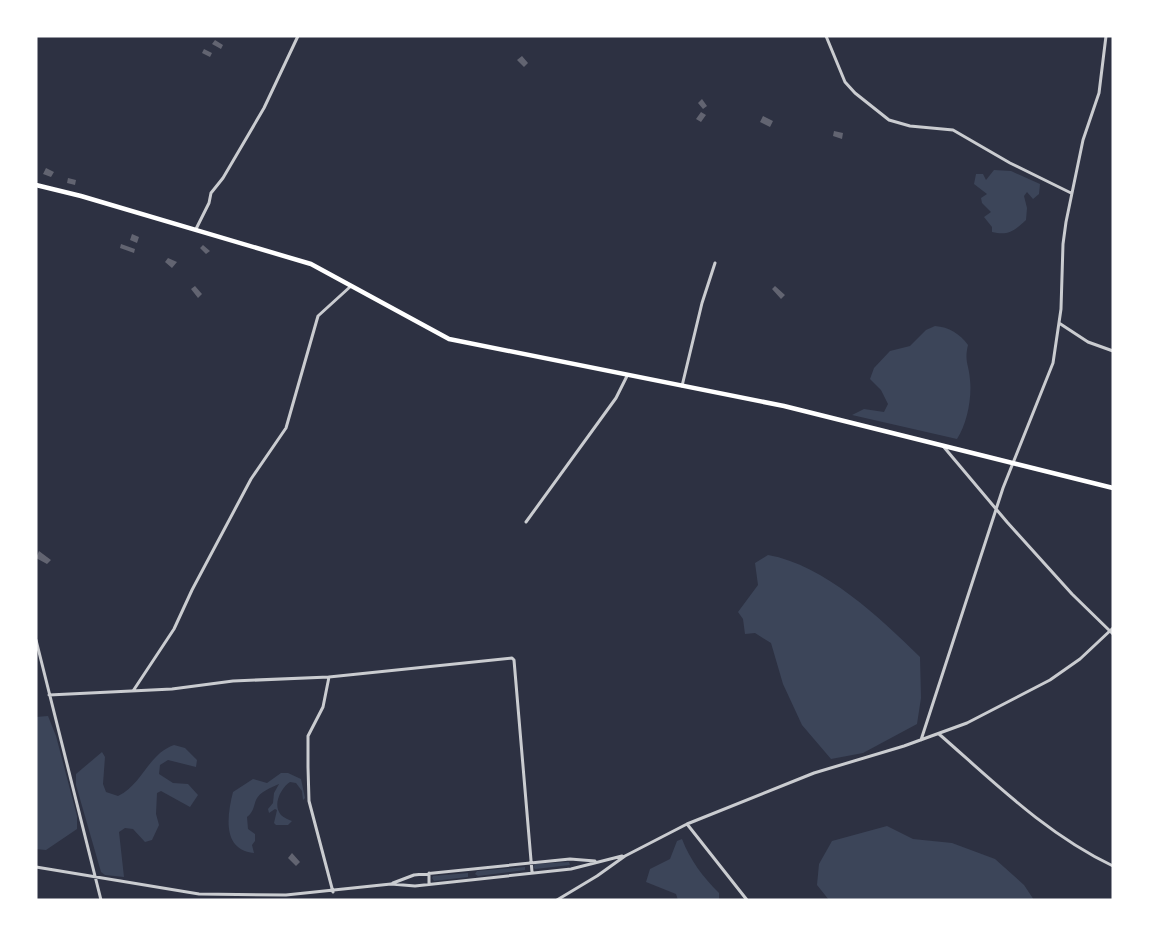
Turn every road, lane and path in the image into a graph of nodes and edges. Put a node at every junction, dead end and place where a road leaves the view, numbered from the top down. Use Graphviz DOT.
graph roads {
  1 [pos="298,36"];
  2 [pos="826,36"];
  3 [pos="1106,36"];
  4 [pos="36,185"];
  5 [pos="1072,192"];
  6 [pos="196,229"];
  7 [pos="716,263"];
  8 [pos="352,284"];
  9 [pos="1059,323"];
  10 [pos="1113,351"];
  11 [pos="627,376"];
  12 [pos="682,386"];
  13 [pos="943,446"];
  14 [pos="1015,462"];
  15 [pos="1113,488"];
  16 [pos="997,511"];
  17 [pos="526,522"];
  18 [pos="1112,631"];
  19 [pos="36,640"];
  20 [pos="330,677"];
  21 [pos="132,692"];
  22 [pos="50,695"];
  23 [pos="939,733"];
  24 [pos="921,740"];
  25 [pos="687,824"];
  26 [pos="625,856"];
  27 [pos="598,861"];
  28 [pos="531,863"];
  29 [pos="1113,866"];
  30 [pos="36,867"];
  31 [pos="472,869"];
  32 [pos="532,872"];
  33 [pos="429,873"];
  34 [pos="96,876"];
  35 [pos="473,879"];
  36 [pos="391,884"];
  37 [pos="429,884"];
  38 [pos="333,892"];
  39 [pos="101,900"];
  40 [pos="557,900"];
  41 [pos="747,900"];
  1 -- 6 [label="street"];
  2 -- 5 [label="street"];
  3 -- 5 [label="street"];
  4 -- 6 [label="main road"];
  5 -- 9 [label="street"];
  6 -- 8 [label="main road"];
  7 -- 12 [label="street"];
  8 -- 11 [label="main road"];
  8 -- 21 [label="street"];
  9 -- 10 [label="street"];
  9 -- 14 [label="street"];
  11 -- 12 [label="main road"];
  11 -- 17 [label="street"];
  12 -- 13 [label="main road"];
  13 -- 14 [label="main road"];
  13 -- 16 [label="street"];
  14 -- 15 [label="main road"];
  14 -- 16 [label="street"];
  16 -- 18 [label="street"];
  16 -- 24 [label="street"];
  18 -- 23 [label="street"];
  19 -- 22 [label="street"];
  20 -- 21 [label="street"];
  20 -- 28 [label="street"];
  20 -- 38 [label="street"];
  21 -- 22 [label="street"];
  22 -- 34 [label="street"];
  23 -- 24 [label="street"];
  23 -- 29 [label="street"];
  24 -- 25 [label="street"];
  25 -- 26 [label="street"];
  25 -- 41 [label="street"];
  26 -- 27 [label="street"];
  26 -- 40 [label="street"];
  27 -- 28 [label="street"];
  27 -- 32 [label="street"];
  28 -- 31 [label="street"];
  28 -- 32 [label="street"];
  30 -- 34 [label="street"];
  31 -- 33 [label="street"];
  31 -- 35 [label="street"];
  32 -- 35 [label="street"];
  33 -- 36 [label="street"];
  33 -- 37 [label="street"];
  34 -- 38 [label="street"];
  34 -- 39 [label="street"];
  35 -- 37 [label="street"];
  36 -- 37 [label="street"];
  36 -- 38 [label="street"];
}
